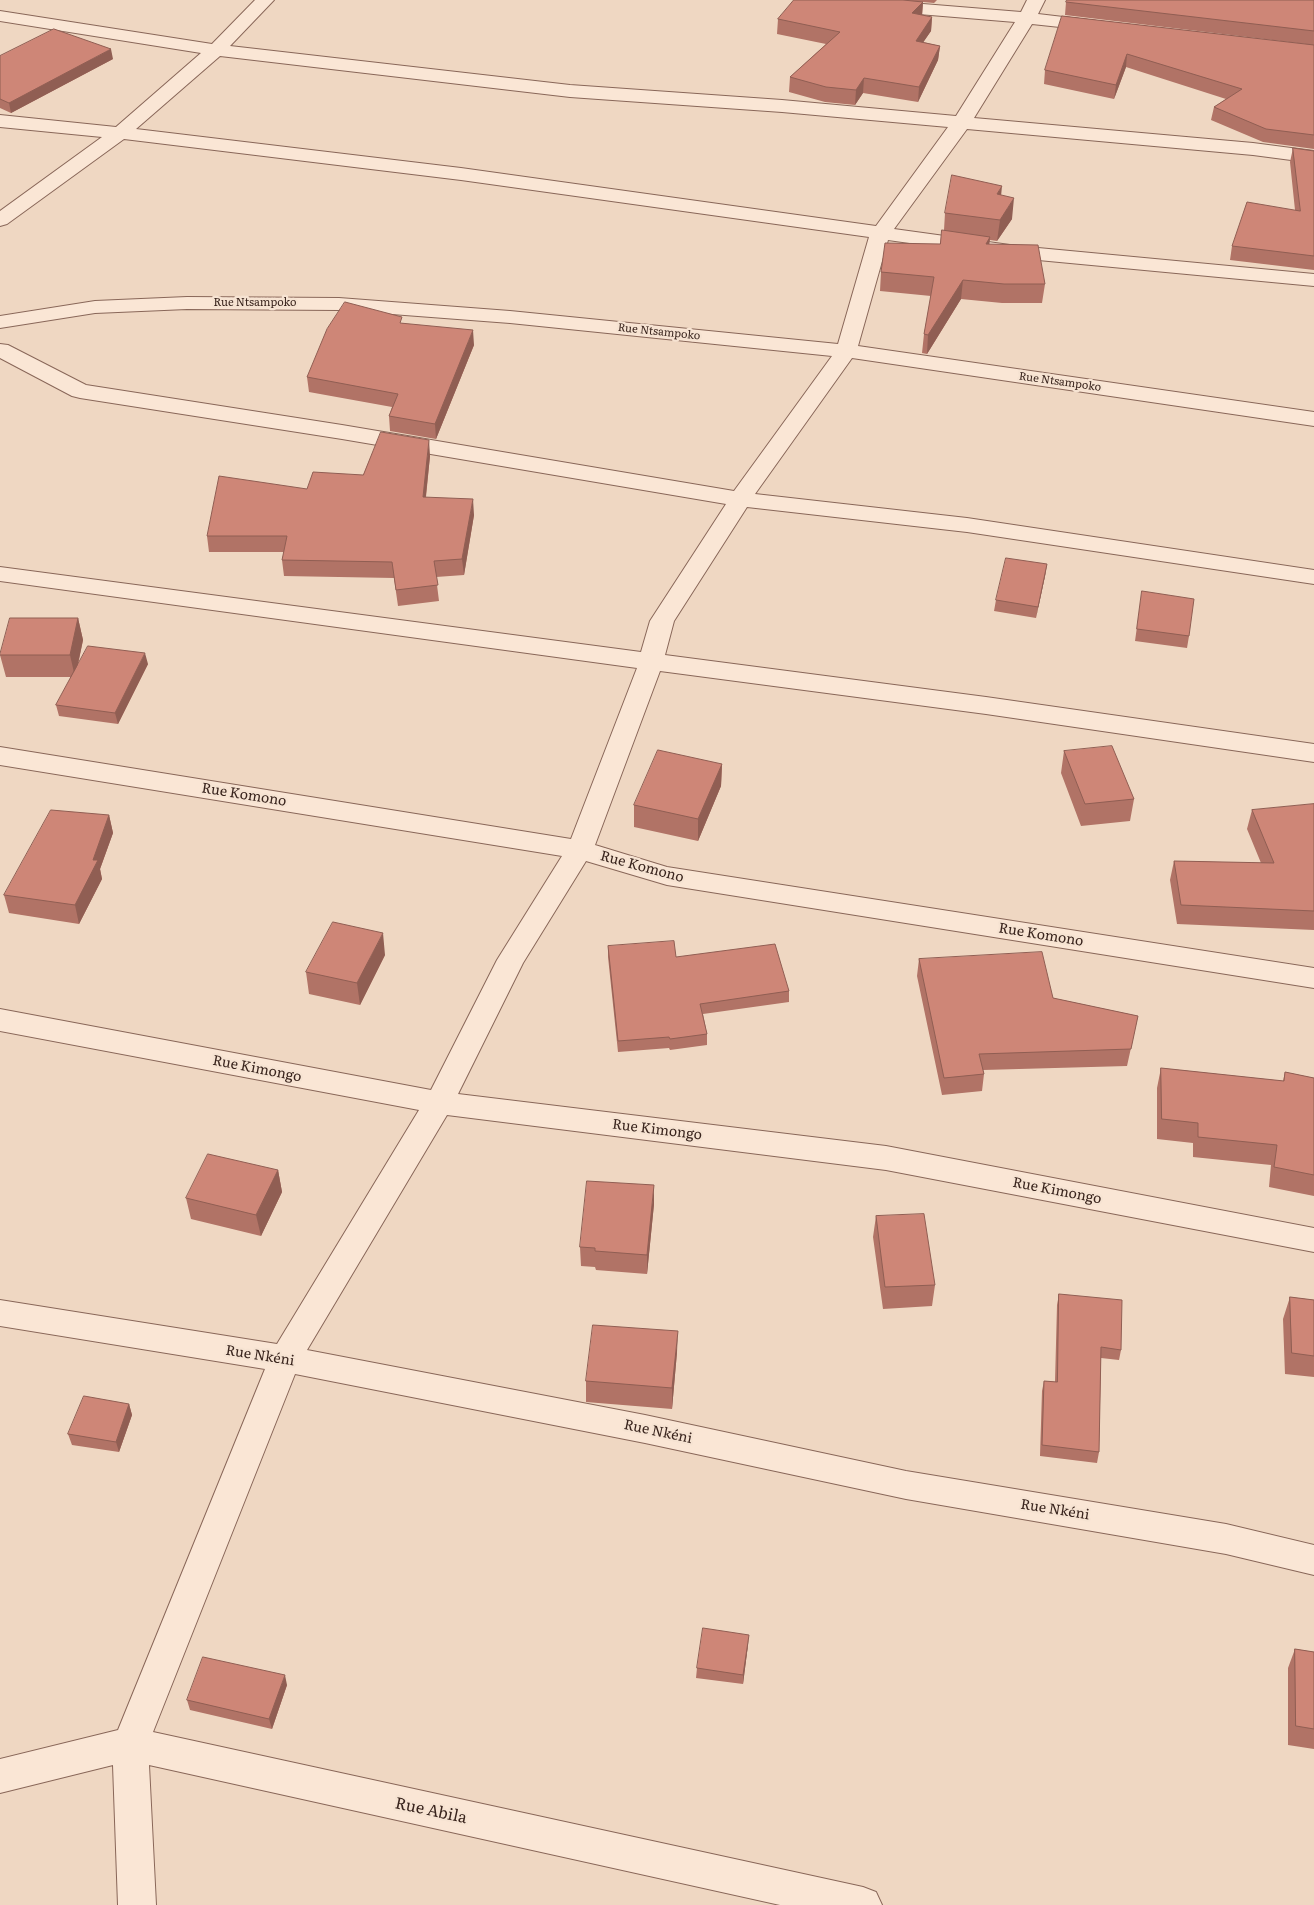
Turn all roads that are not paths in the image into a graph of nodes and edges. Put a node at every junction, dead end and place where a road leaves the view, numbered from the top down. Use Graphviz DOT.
graph roads {
  1 [pos="265,0"];
  2 [pos="810,0"];
  3 [pos="1032,9"];
  4 [pos="0,16"];
  5 [pos="1116,28"];
  6 [pos="216,50"];
  7 [pos="0,121"];
  8 [pos="961,123"];
  9 [pos="120,133"];
  10 [pos="1314,157"];
  11 [pos="0,220"];
  12 [pos="880,234"];
  13 [pos="1314,280"];
  14 [pos="0,322"];
  15 [pos="0,350"];
  16 [pos="846,351"];
  17 [pos="1314,419"];
  18 [pos="740,499"];
  19 [pos="0,574"];
  20 [pos="1314,577"];
  21 [pos="651,662"];
  22 [pos="1314,754"];
  23 [pos="0,756"];
  24 [pos="580,850"];
  25 [pos="1314,978"];
  26 [pos="0,1020"];
  27 [pos="439,1103"];
  28 [pos="1314,1240"];
  29 [pos="0,1314"];
  30 [pos="285,1360"];
  31 [pos="1314,1560"];
  32 [pos="130,1744"];
  33 [pos="0,1776"];
  34 [pos="137,1905"];
  35 [pos="863,1905"];
  1 -- 6 [label="street"];
  2 -- 3 [label="street"];
  3 -- 5 [label="street"];
  3 -- 8 [label="street"];
  4 -- 6 [label="street"];
  6 -- 8 [label="street"];
  6 -- 9 [label="street"];
  7 -- 9 [label="street"];
  8 -- 10 [label="street"];
  8 -- 12 [label="street"];
  9 -- 11 [label="street"];
  9 -- 12 [label="street"];
  12 -- 13 [label="street"];
  12 -- 16 [label="street"];
  14 -- 16 [label="street, Rue Ntsampoko"];
  15 -- 18 [label="street"];
  16 -- 17 [label="street, Rue Ntsampoko"];
  16 -- 18 [label="street"];
  18 -- 20 [label="street"];
  18 -- 21 [label="street"];
  19 -- 21 [label="street"];
  21 -- 22 [label="street"];
  21 -- 24 [label="street"];
  23 -- 24 [label="street, Rue Komono"];
  24 -- 25 [label="street, Rue Komono"];
  24 -- 27 [label="street"];
  26 -- 27 [label="street, Rue Kimongo"];
  27 -- 28 [label="street, Rue Kimongo"];
  27 -- 30 [label="street"];
  29 -- 30 [label="street, Rue Nkéni"];
  30 -- 31 [label="street, Rue Nkéni"];
  30 -- 32 [label="street"];
  32 -- 33 [label="street, Rue Abila"];
  32 -- 34 [label="street"];
  32 -- 35 [label="street, Rue Abila"];
}
